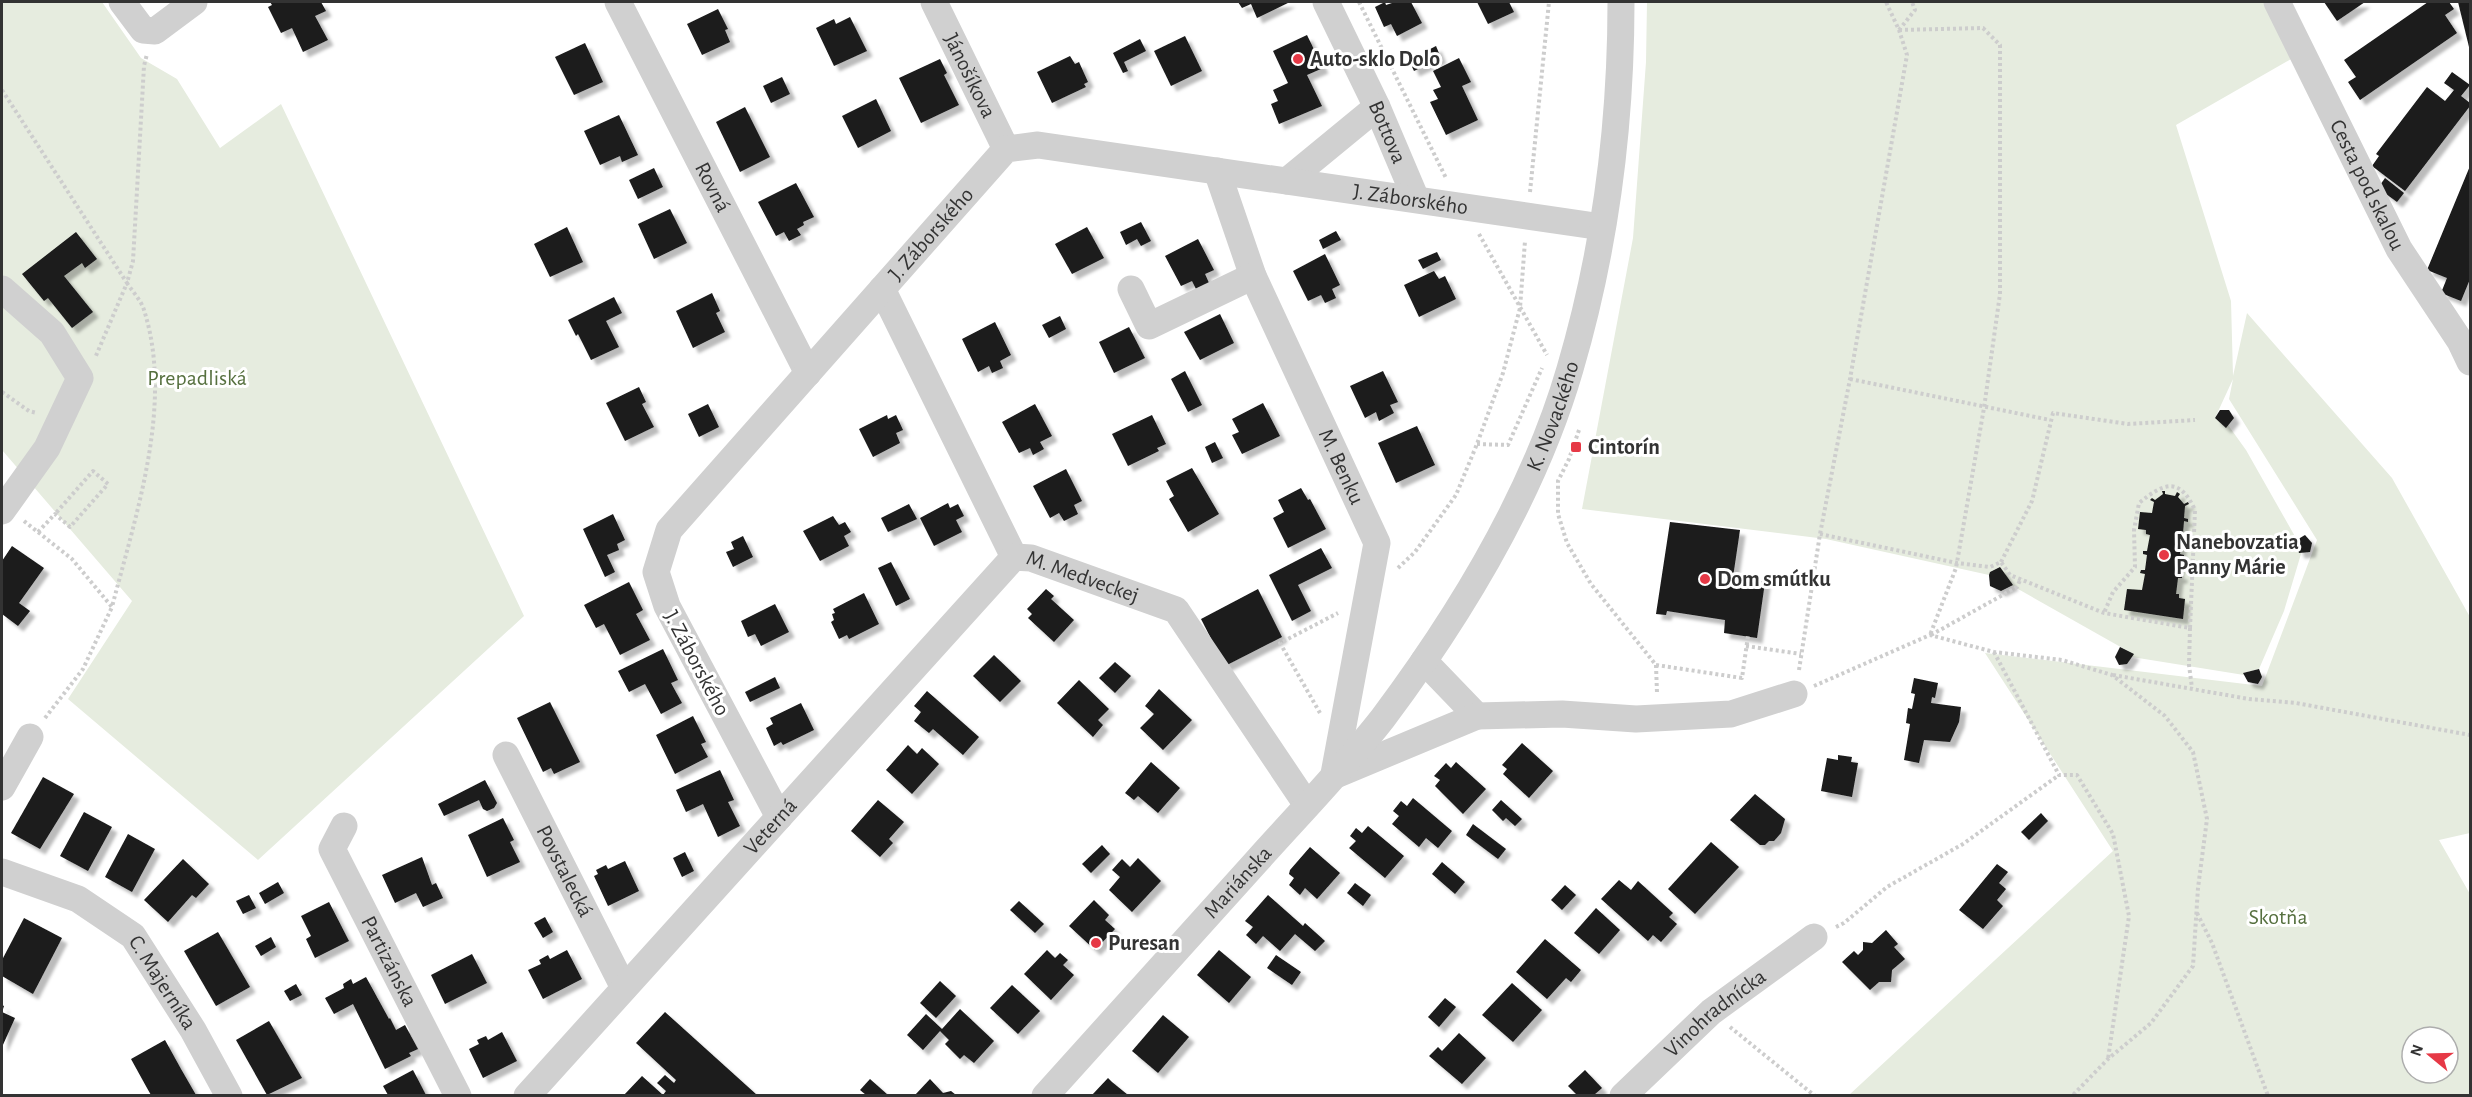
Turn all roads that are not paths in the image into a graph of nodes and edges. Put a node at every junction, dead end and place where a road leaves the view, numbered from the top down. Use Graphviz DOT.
graph roads {
  1 [pos="122,2"];
  2 [pos="194,2"];
  3 [pos="618,2"];
  4 [pos="934,2"];
  5 [pos="1326,2"];
  6 [pos="1621,2"];
  7 [pos="2277,2"];
  8 [pos="1377,107"];
  9 [pos="1006,149"];
  10 [pos="1217,171"];
  11 [pos="1287,181"];
  12 [pos="1416,200"];
  13 [pos="1602,227"];
  14 [pos="1253,276"];
  15 [pos="2,289"];
  16 [pos="882,289"];
  17 [pos="1131,289"];
  18 [pos="2470,362"];
  19 [pos="808,373"];
  20 [pos="3,509"];
  21 [pos="1014,557"];
  22 [pos="1424,661"];
  23 [pos="1794,694"];
  24 [pos="1477,716"];
  25 [pos="30,737"];
  26 [pos="506,755"];
  27 [pos="1334,776"];
  28 [pos="2,787"];
  29 [pos="1307,805"];
  30 [pos="778,817"];
  31 [pos="344,826"];
  32 [pos="2,872"];
  33 [pos="1814,937"];
  34 [pos="624,988"];
  35 [pos="229,1095"];
  36 [pos="458,1095"];
  37 [pos="527,1095"];
  38 [pos="1045,1095"];
  39 [pos="1623,1095"];
  1 -- 2 [label="street"];
  3 -- 19 [label="street, Rovná"];
  4 -- 9 [label="street, Jánošíkova"];
  5 -- 8 [label="street, Bottova"];
  6 -- 13 [label="street, K. Novackého"];
  7 -- 18 [label="street, Cesta pod skalou"];
  8 -- 11 [label="street"];
  8 -- 12 [label="street, Bottova"];
  9 -- 10 [label="street, J. Záborského"];
  9 -- 16 [label="street, J. Záborského"];
  10 -- 11 [label="street, J. Záborského"];
  10 -- 14 [label="street, M. Benku"];
  11 -- 12 [label="street, J. Záborského"];
  12 -- 13 [label="street, J. Záborského"];
  13 -- 22 [label="street, K. Novackého"];
  14 -- 17 [label="street"];
  14 -- 27 [label="street, M. Benku"];
  15 -- 20 [label="street"];
  16 -- 19 [label="street, J. Záborského"];
  16 -- 21 [label="street, M. Medveckej"];
  19 -- 30 [label="street, J. Záborského"];
  21 -- 29 [label="street, M. Medveckej"];
  21 -- 30 [label="street, Veterná"];
  22 -- 24 [label="street"];
  22 -- 27 [label="street, K. Novackého"];
  23 -- 24 [label="street"];
  24 -- 27 [label="street"];
  25 -- 28 [label="street"];
  26 -- 34 [label="street, Povstalecká"];
  27 -- 29 [label="street, Mariánska"];
  29 -- 38 [label="street, Mariánska"];
  30 -- 34 [label="street, Veterná"];
  31 -- 36 [label="street, Partizánska"];
  32 -- 35 [label="street, C. Majerníka"];
  33 -- 39 [label="street, Vinohradnícka"];
  34 -- 37 [label="street, Veterná"];
}
